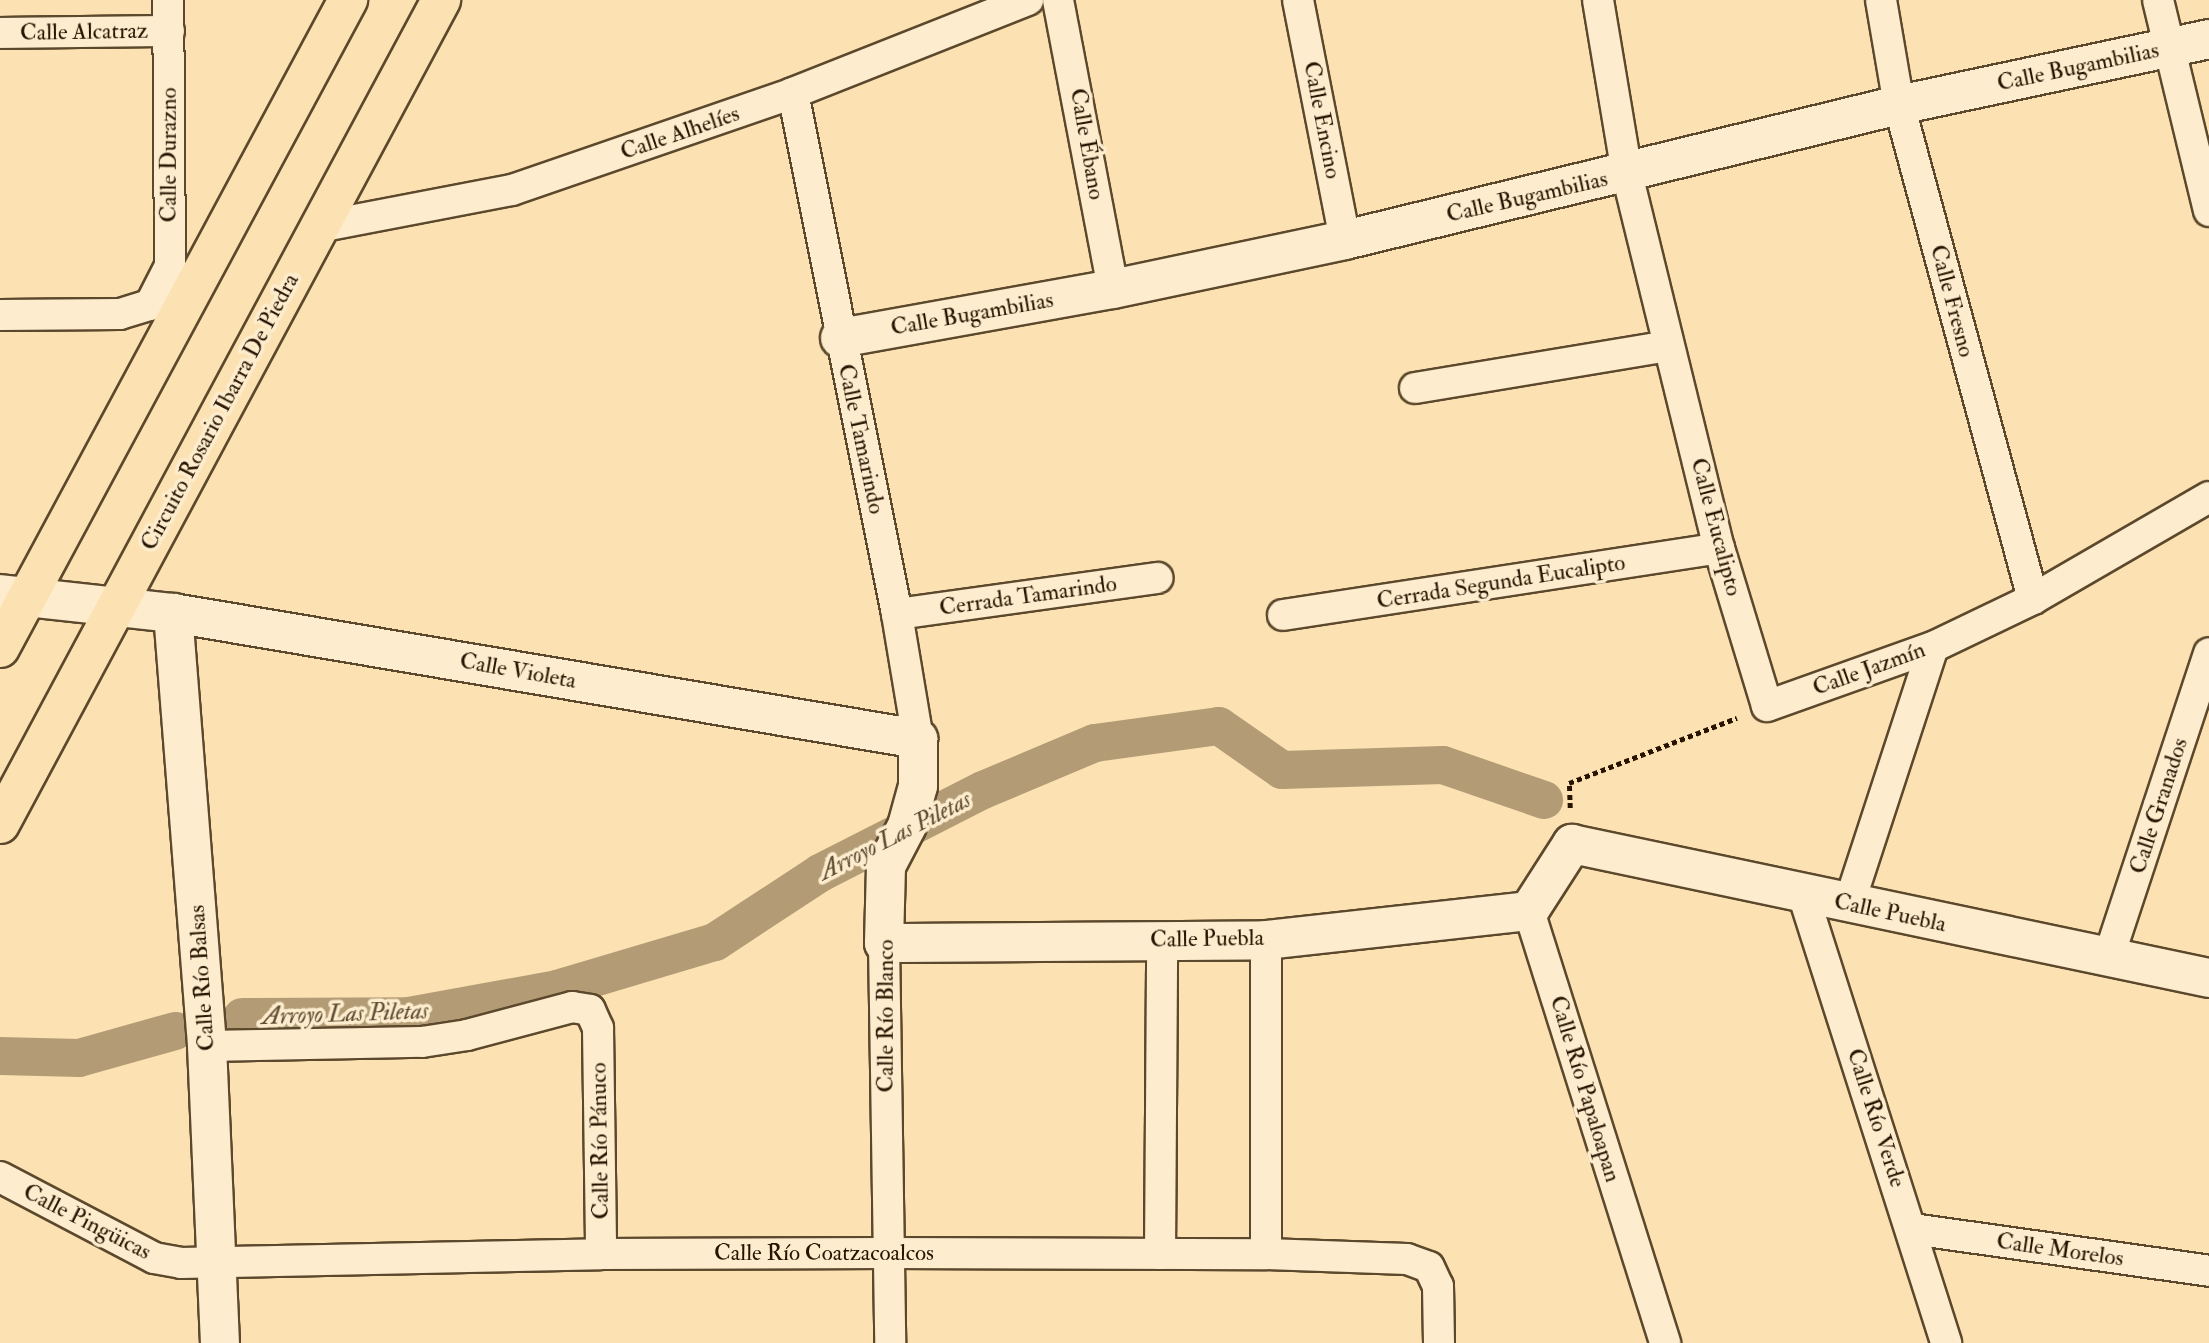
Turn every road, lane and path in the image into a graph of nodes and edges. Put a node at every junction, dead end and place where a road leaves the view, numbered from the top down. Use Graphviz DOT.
graph roads {
  1 [pos="167,0"];
  2 [pos="348,0"];
  3 [pos="441,0"];
  4 [pos="1028,0"];
  5 [pos="1058,0"];
  6 [pos="1298,0"];
  7 [pos="1598,0"];
  8 [pos="1881,0"];
  9 [pos="2158,0"];
  10 [pos="169,31"];
  11 [pos="0,33"];
  12 [pos="2209,38"];
  13 [pos="2168,49"];
  14 [pos="793,93"];
  15 [pos="1899,105"];
  16 [pos="1628,174"];
  17 [pos="2209,211"];
  18 [pos="320,227"];
  19 [pos="1345,240"];
  20 [pos="1113,289"];
  21 [pos="0,315"];
  22 [pos="840,338"];
  23 [pos="1669,346"];
  24 [pos="1415,388"];
  25 [pos="2209,497"];
  26 [pos="1719,548"];
  27 [pos="1158,578"];
  28 [pos="14,595"];
  29 [pos="2032,599"];
  30 [pos="117,605"];
  31 [pos="173,613"];
  32 [pos="897,614"];
  33 [pos="1283,615"];
  34 [pos="1933,647"];
  35 [pos="0,648"];
  36 [pos="2209,653"];
  37 [pos="1767,706"];
  38 [pos="918,739"];
  39 [pos="918,786"];
  40 [pos="0,824"];
  41 [pos="1572,844"];
  42 [pos="1803,894"];
  43 [pos="1849,904"];
  44 [pos="1529,911"];
  45 [pos="1161,940"];
  46 [pos="1266,940"];
  47 [pos="884,943"];
  48 [pos="2108,959"];
  49 [pos="2209,978"];
  50 [pos="207,1046"];
  51 [pos="0,1177"];
  52 [pos="1912,1229"];
  53 [pos="888,1253"];
  54 [pos="601,1254"];
  55 [pos="1160,1254"];
  56 [pos="1266,1254"];
  57 [pos="218,1261"];
  58 [pos="2209,1271"];
  59 [pos="220,1343"];
  60 [pos="890,1343"];
  61 [pos="1439,1343"];
  62 [pos="1665,1343"];
  63 [pos="1946,1343"];
  1 -- 10 [label="street, Calle Durazno"];
  2 -- 28 [label="main road"];
  3 -- 18 [label="main road, Circuito Rosario Ibarra De Piedra"];
  4 -- 14 [label="street, Calle Alhelíes"];
  5 -- 20 [label="street, Calle Ébano"];
  6 -- 19 [label="street, Calle Encino"];
  7 -- 16 [label="street, Calle Eucalipto"];
  8 -- 15 [label="street, Calle Fresno"];
  9 -- 13 [label="street"];
  10 -- 11 [label="street, Calle Alcatraz"];
  10 -- 21 [label="street, Calle Durazno"];
  12 -- 13 [label="street, Calle Bugambilias"];
  13 -- 15 [label="street, Calle Bugambilias"];
  13 -- 17 [label="street"];
  14 -- 18 [label="street, Calle Alhelíes"];
  14 -- 22 [label="street, Calle Tamarindo"];
  15 -- 16 [label="street, Calle Bugambilias"];
  15 -- 29 [label="street, Calle Fresno"];
  16 -- 19 [label="street, Calle Bugambilias"];
  16 -- 23 [label="street, Calle Eucalipto"];
  18 -- 30 [label="main road, Circuito Rosario Ibarra De Piedra"];
  19 -- 20 [label="street, Calle Bugambilias"];
  20 -- 22 [label="street, Calle Bugambilias"];
  22 -- 32 [label="street, Calle Tamarindo"];
  23 -- 24 [label="street"];
  23 -- 26 [label="street, Calle Eucalipto"];
  25 -- 29 [label="street, Calle Jazmín"];
  26 -- 33 [label="street, Cerrada Segunda Eucalipto"];
  26 -- 37 [label="street, Calle Eucalipto"];
  27 -- 32 [label="street, Cerrada Tamarindo"];
  28 -- 30 [label="street, Calle Violeta"];
  28 -- 35 [label="main road"];
  29 -- 34 [label="street, Calle Jazmín"];
  30 -- 31 [label="street, Calle Violeta"];
  30 -- 40 [label="main road, Circuito Rosario Ibarra De Piedra"];
  31 -- 38 [label="street, Calle Violeta"];
  31 -- 50 [label="street, Calle Río Balsas"];
  32 -- 38 [label="street, Calle Tamarindo"];
  34 -- 37 [label="street, Calle Jazmín"];
  34 -- 43 [label="street"];
  36 -- 48 [label="street, Calle Granados"];
  37 -- 41 [label="path"];
  38 -- 39 [label="street, Calle Tamarindo"];
  39 -- 47 [label="street, Calle Río Blanco"];
  41 -- 42 [label="street, Calle Puebla"];
  41 -- 44 [label="street"];
  42 -- 43 [label="street, Calle Puebla"];
  42 -- 52 [label="street, Calle Río Verde"];
  43 -- 48 [label="street, Calle Puebla"];
  44 -- 46 [label="street, Calle Puebla"];
  44 -- 62 [label="street, Calle Río Papaloapan"];
  45 -- 46 [label="street, Calle Puebla"];
  45 -- 47 [label="street, Calle Puebla"];
  45 -- 55 [label="street"];
  46 -- 56 [label="street"];
  47 -- 53 [label="street, Calle Río Blanco"];
  48 -- 49 [label="street, Calle Puebla"];
  50 -- 54 [label="street, Calle Río Pánuco"];
  50 -- 57 [label="street, Calle Río Balsas"];
  51 -- 57 [label="street, Calle Pingüicas"];
  52 -- 58 [label="street, Calle Morelos"];
  52 -- 63 [label="street, Calle Río Verde"];
  53 -- 54 [label="street, Calle Río Coatzacoalcos"];
  53 -- 55 [label="street, Calle Río Coatzacoalcos"];
  53 -- 60 [label="street"];
  54 -- 57 [label="street, Calle Río Coatzacoalcos"];
  55 -- 56 [label="street, Calle Río Coatzacoalcos"];
  56 -- 61 [label="street, Calle Río Coatzacoalcos"];
  57 -- 59 [label="street, Calle Río Balsas"];
}
